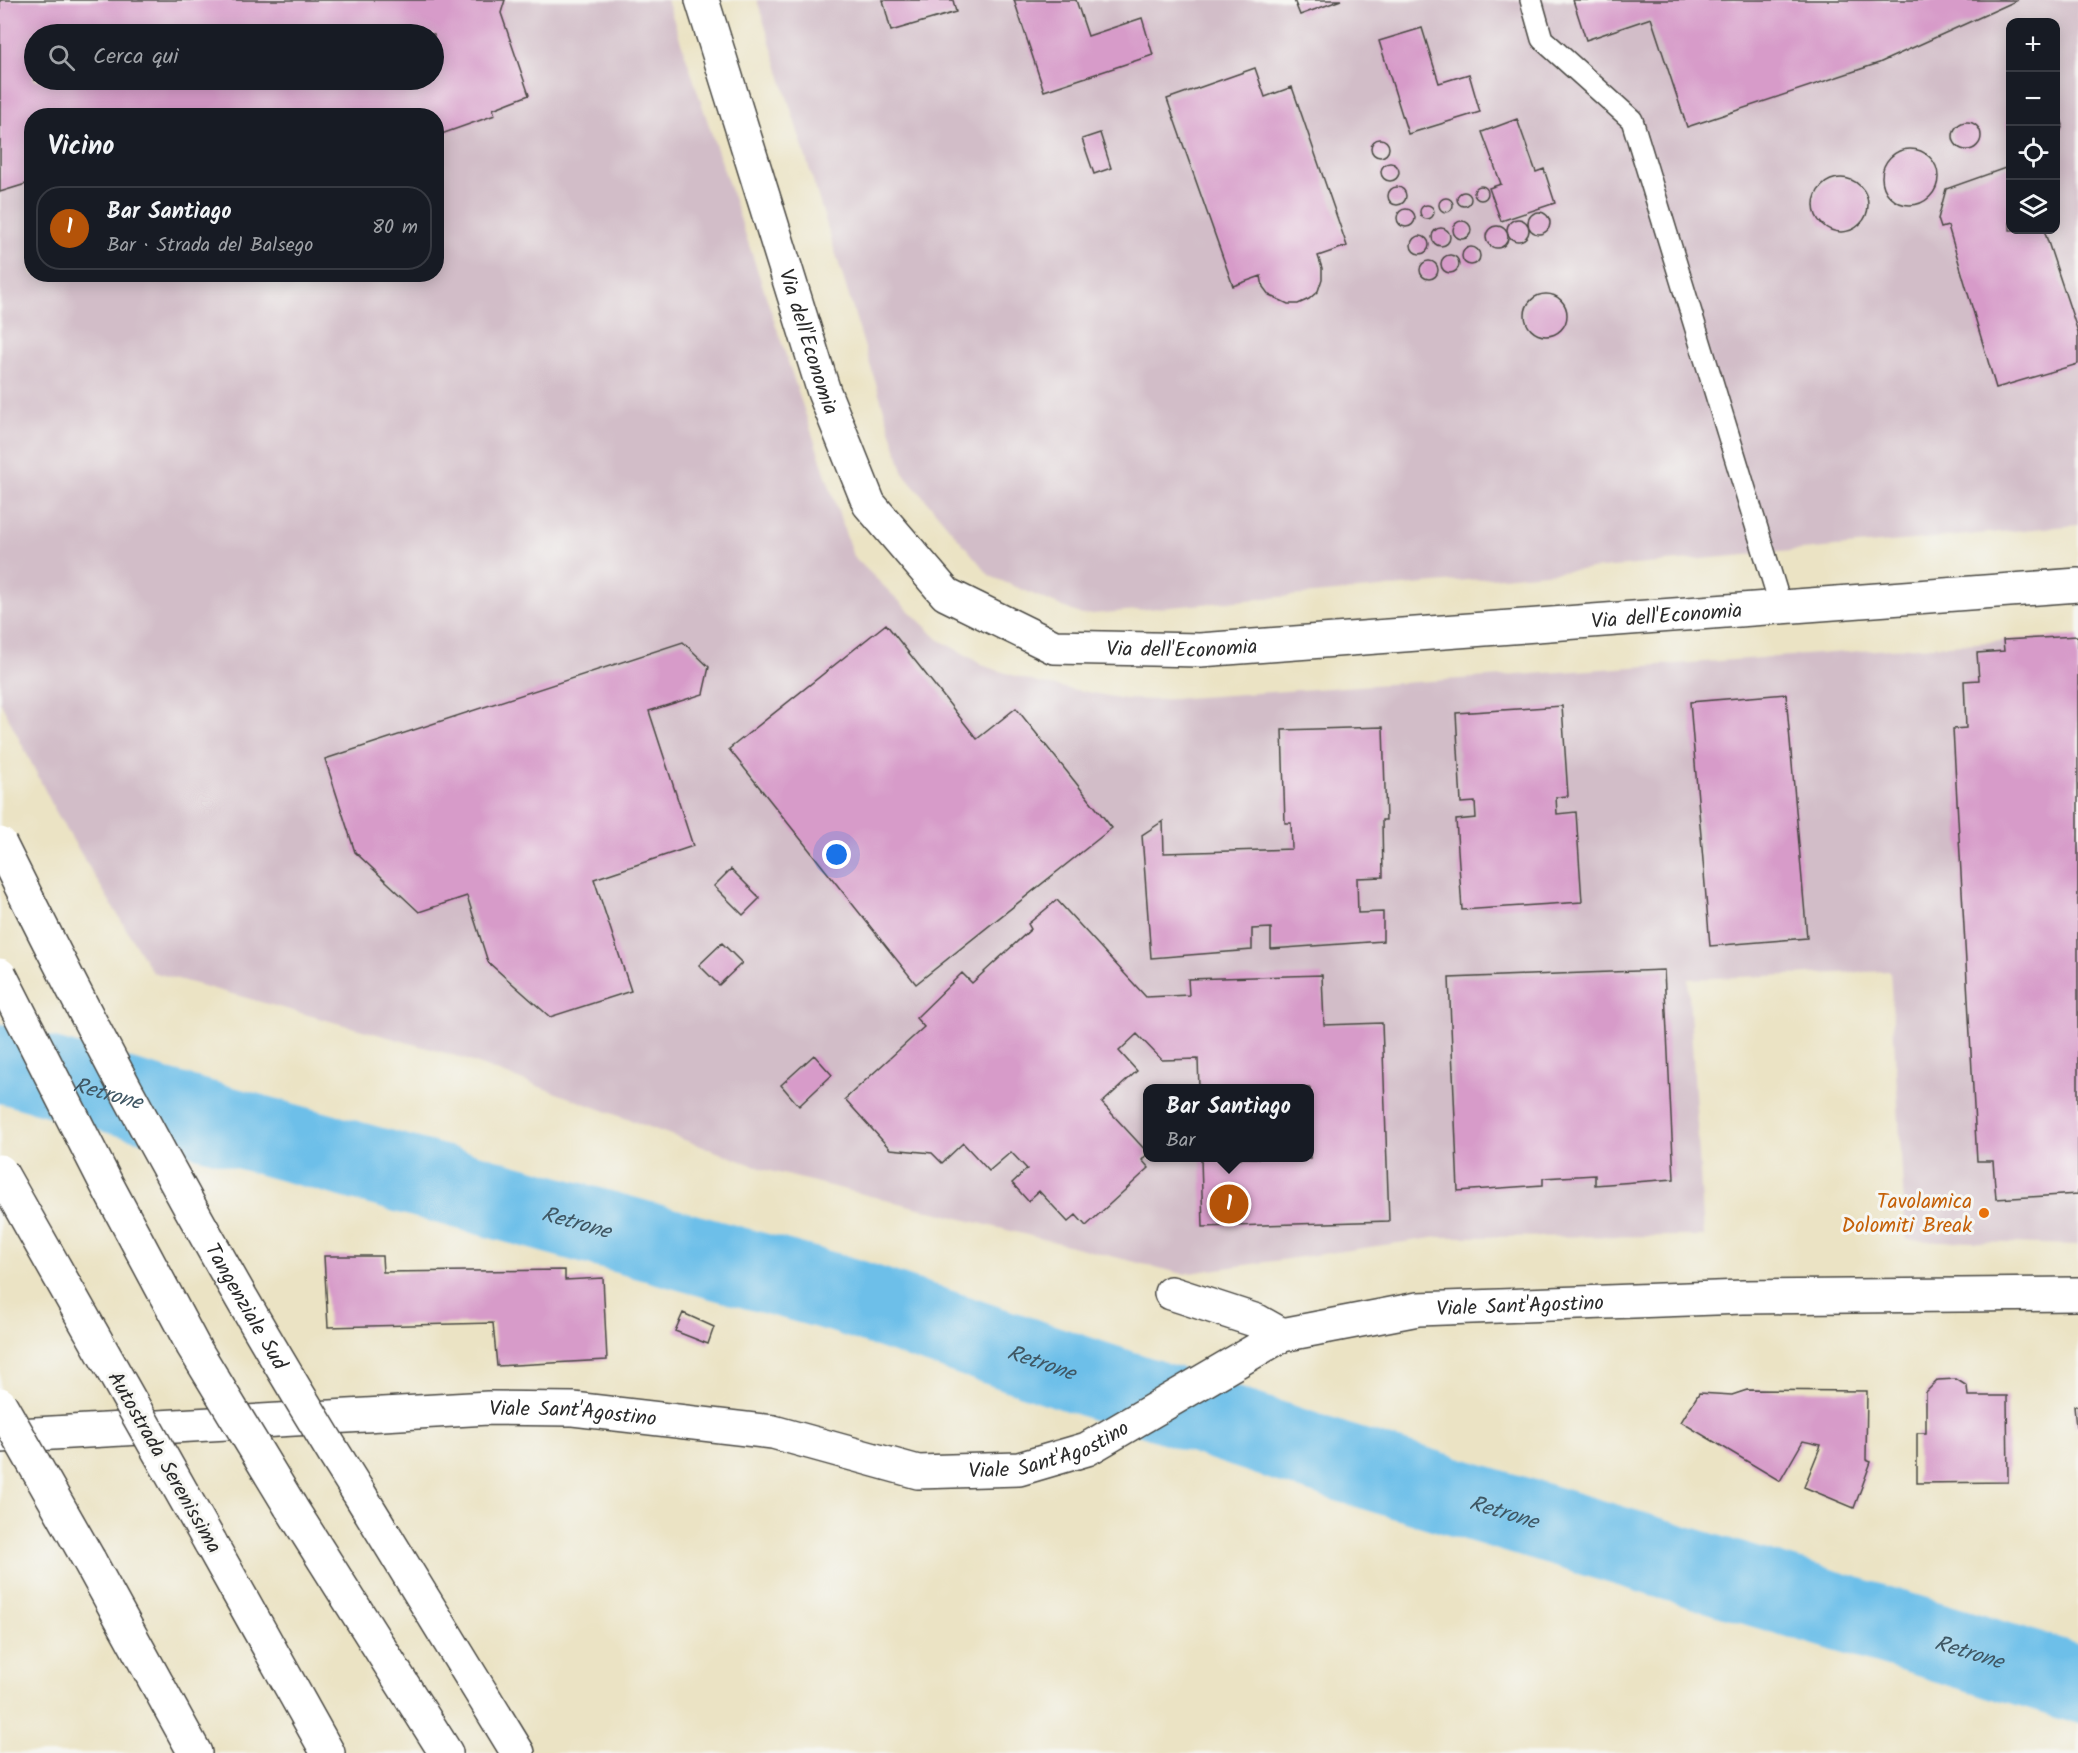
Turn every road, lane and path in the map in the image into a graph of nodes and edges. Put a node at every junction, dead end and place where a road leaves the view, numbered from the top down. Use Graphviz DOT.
graph roads {
  1 [pos="702,0"];
  2 [pos="1531,0"];
  3 [pos="2078,585"];
  4 [pos="1781,607"];
  5 [pos="0,844"];
  6 [pos="0,975"];
  7 [pos="0,1172"];
  8 [pos="1172,1293"];
  9 [pos="2078,1294"];
  10 [pos="1282,1335"];
  11 [pos="0,1404"];
  12 [pos="0,1436"];
  13 [pos="195,1753"];
  14 [pos="328,1753"];
  15 [pos="446,1753"];
  16 [pos="518,1753"];
  1 -- 4 [label="main road, Via dell'Economia"];
  2 -- 4 [label="lane"];
  3 -- 4 [label="main road, Via dell'Economia"];
  5 -- 16 [label="main road, Tangenziale Sud, bridge"];
  6 -- 15 [label="main road, bridge"];
  7 -- 14 [label="main road, Autostrada Serenissima, bridge"];
  8 -- 10 [label="main road"];
  9 -- 10 [label="main road, Viale Sant'Agostino"];
  10 -- 12 [label="main road, Viale Sant'Agostino"];
  11 -- 13 [label="main road, bridge"];
}
